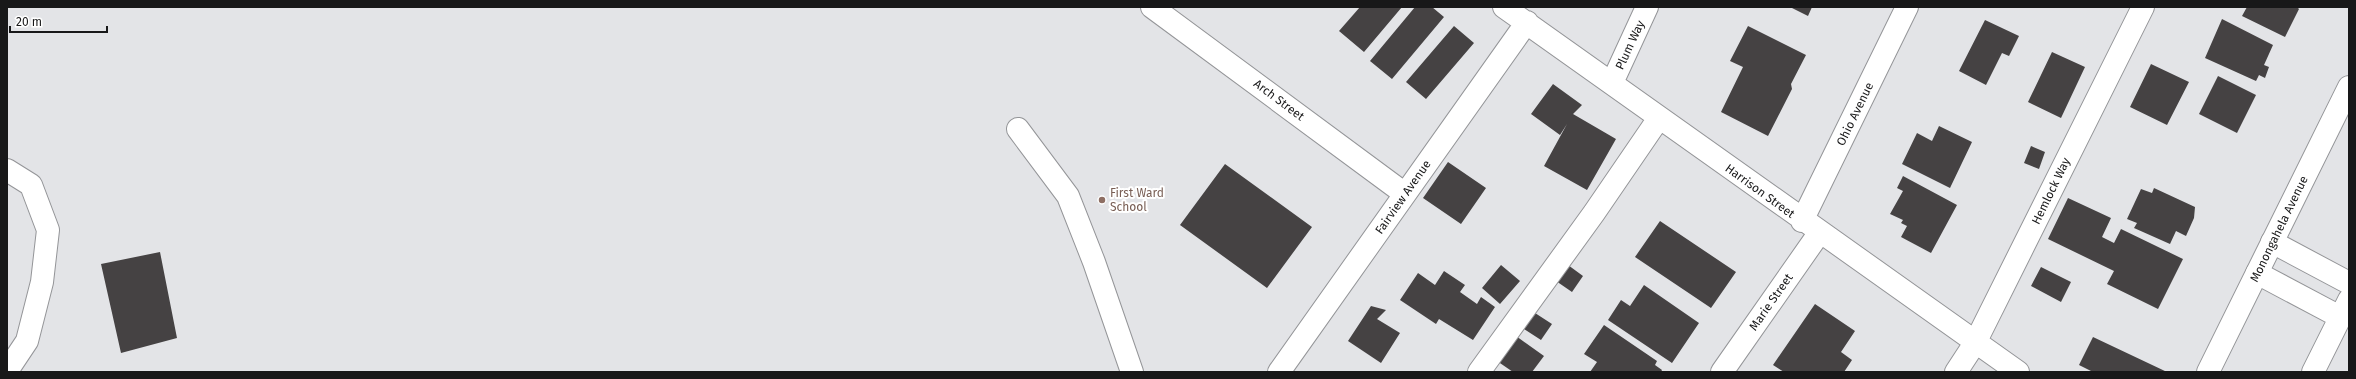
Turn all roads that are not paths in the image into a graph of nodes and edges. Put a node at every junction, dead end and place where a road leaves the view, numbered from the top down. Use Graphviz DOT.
graph roads {
  1 [pos="1152,7"];
  2 [pos="1504,7"];
  3 [pos="1648,7"];
  4 [pos="1907,7"];
  5 [pos="2143,7"];
  6 [pos="1527,22"];
  7 [pos="1612,83"];
  8 [pos="2349,87"];
  9 [pos="1659,118"];
  10 [pos="1018,129"];
  11 [pos="7,170"];
  12 [pos="1405,194"];
  13 [pos="1811,227"];
  14 [pos="2272,242"];
  15 [pos="2257,273"];
  16 [pos="2349,283"];
  17 [pos="2345,308"];
  18 [pos="1975,343"];
  19 [pos="7,371"];
  20 [pos="1132,372"];
  21 [pos="1279,372"];
  22 [pos="1479,372"];
  23 [pos="1722,372"];
  24 [pos="1956,372"];
  25 [pos="2018,372"];
  26 [pos="2208,372"];
  27 [pos="2313,372"];
  1 -- 12 [label="street, Arch Street"];
  2 -- 6 [label="street, Harrison Street"];
  3 -- 7 [label="street, Plum Way"];
  4 -- 13 [label="street, Ohio Avenue"];
  5 -- 18 [label="street, Hemlock Way"];
  6 -- 7 [label="street, Harrison Street"];
  6 -- 12 [label="street, Fairview Avenue"];
  7 -- 9 [label="street, Harrison Street"];
  8 -- 14 [label="street, Monongahela Avenue"];
  9 -- 13 [label="street, Harrison Street"];
  9 -- 22 [label="street"];
  10 -- 20 [label="street"];
  11 -- 19 [label="street"];
  12 -- 21 [label="street, Fairview Avenue"];
  13 -- 18 [label="street, Harrison Street"];
  13 -- 23 [label="street, Marie Street"];
  14 -- 15 [label="street, Monongahela Avenue"];
  14 -- 16 [label="street"];
  15 -- 17 [label="street"];
  15 -- 26 [label="street, Monongahela Avenue"];
  17 -- 27 [label="street"];
  18 -- 24 [label="street, Hemlock Way"];
  18 -- 25 [label="street, Harrison Street"];
}
